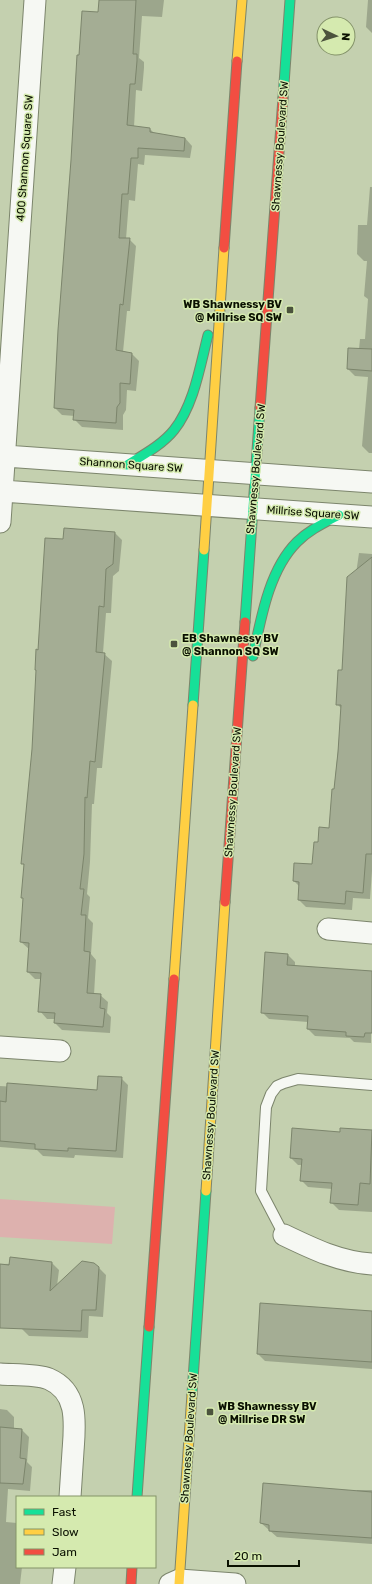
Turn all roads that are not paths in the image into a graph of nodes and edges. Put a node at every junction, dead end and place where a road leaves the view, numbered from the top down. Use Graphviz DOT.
graph roads {
  1 [pos="35,0"];
  2 [pos="242,0"];
  3 [pos="290,0"];
  4 [pos="220,285"];
  5 [pos="7,315"];
  6 [pos="5,456"];
  7 [pos="127,465"];
  8 [pos="210,470"];
  9 [pos="257,473"];
  10 [pos="372,482"];
  11 [pos="2,491"];
  12 [pos="207,506"];
  13 [pos="254,509"];
  14 [pos="339,515"];
  15 [pos="372,518"];
  16 [pos="0,522"];
  17 [pos="237,730"];
  18 [pos="328,929"];
  19 [pos="372,932"];
  20 [pos="0,1047"];
  21 [pos="60,1051"];
  22 [pos="372,1086"];
  23 [pos="284,1235"];
  24 [pos="372,1264"];
  25 [pos="0,1374"];
  26 [pos="70,1496"];
  27 [pos="137,1496"];
  28 [pos="65,1568"];
  29 [pos="132,1568"];
  30 [pos="176,1583"];
  31 [pos="63,1584"];
  32 [pos="131,1584"];
  33 [pos="235,1584"];
  1 -- 5 [label="street, 400 Shannon Square SW"];
  2 -- 4 [label="main road"];
  3 -- 9 [label="main road, Shawnessy Boulevard SW"];
  4 -- 7 [label="main road"];
  4 -- 8 [label="main road"];
  5 -- 6 [label="street"];
  6 -- 7 [label="street, Shannon Square SW"];
  6 -- 11 [label="street"];
  7 -- 8 [label="street, Shannon Square SW"];
  8 -- 9 [label="street, Shannon Square SW"];
  8 -- 12 [label="main road"];
  9 -- 10 [label="street"];
  9 -- 13 [label="main road, Shawnessy Boulevard SW"];
  11 -- 12 [label="street"];
  11 -- 16 [label="street"];
  12 -- 13 [label="street"];
  12 -- 27 [label="main road"];
  13 -- 14 [label="street, Millrise Square SW"];
  13 -- 17 [label="main road, Shawnessy Boulevard SW"];
  14 -- 15 [label="street, Millrise Square SW"];
  14 -- 17 [label="main road"];
  17 -- 30 [label="main road, Shawnessy Boulevard SW"];
  18 -- 19 [label="street"];
  20 -- 21 [label="street"];
  22 -- 23 [label="lane"];
  23 -- 24 [label="street"];
  25 -- 26 [label="street"];
  28 -- 31 [label="street"];
  29 -- 32 [label="main road"];
  30 -- 33 [label="street"];
}
